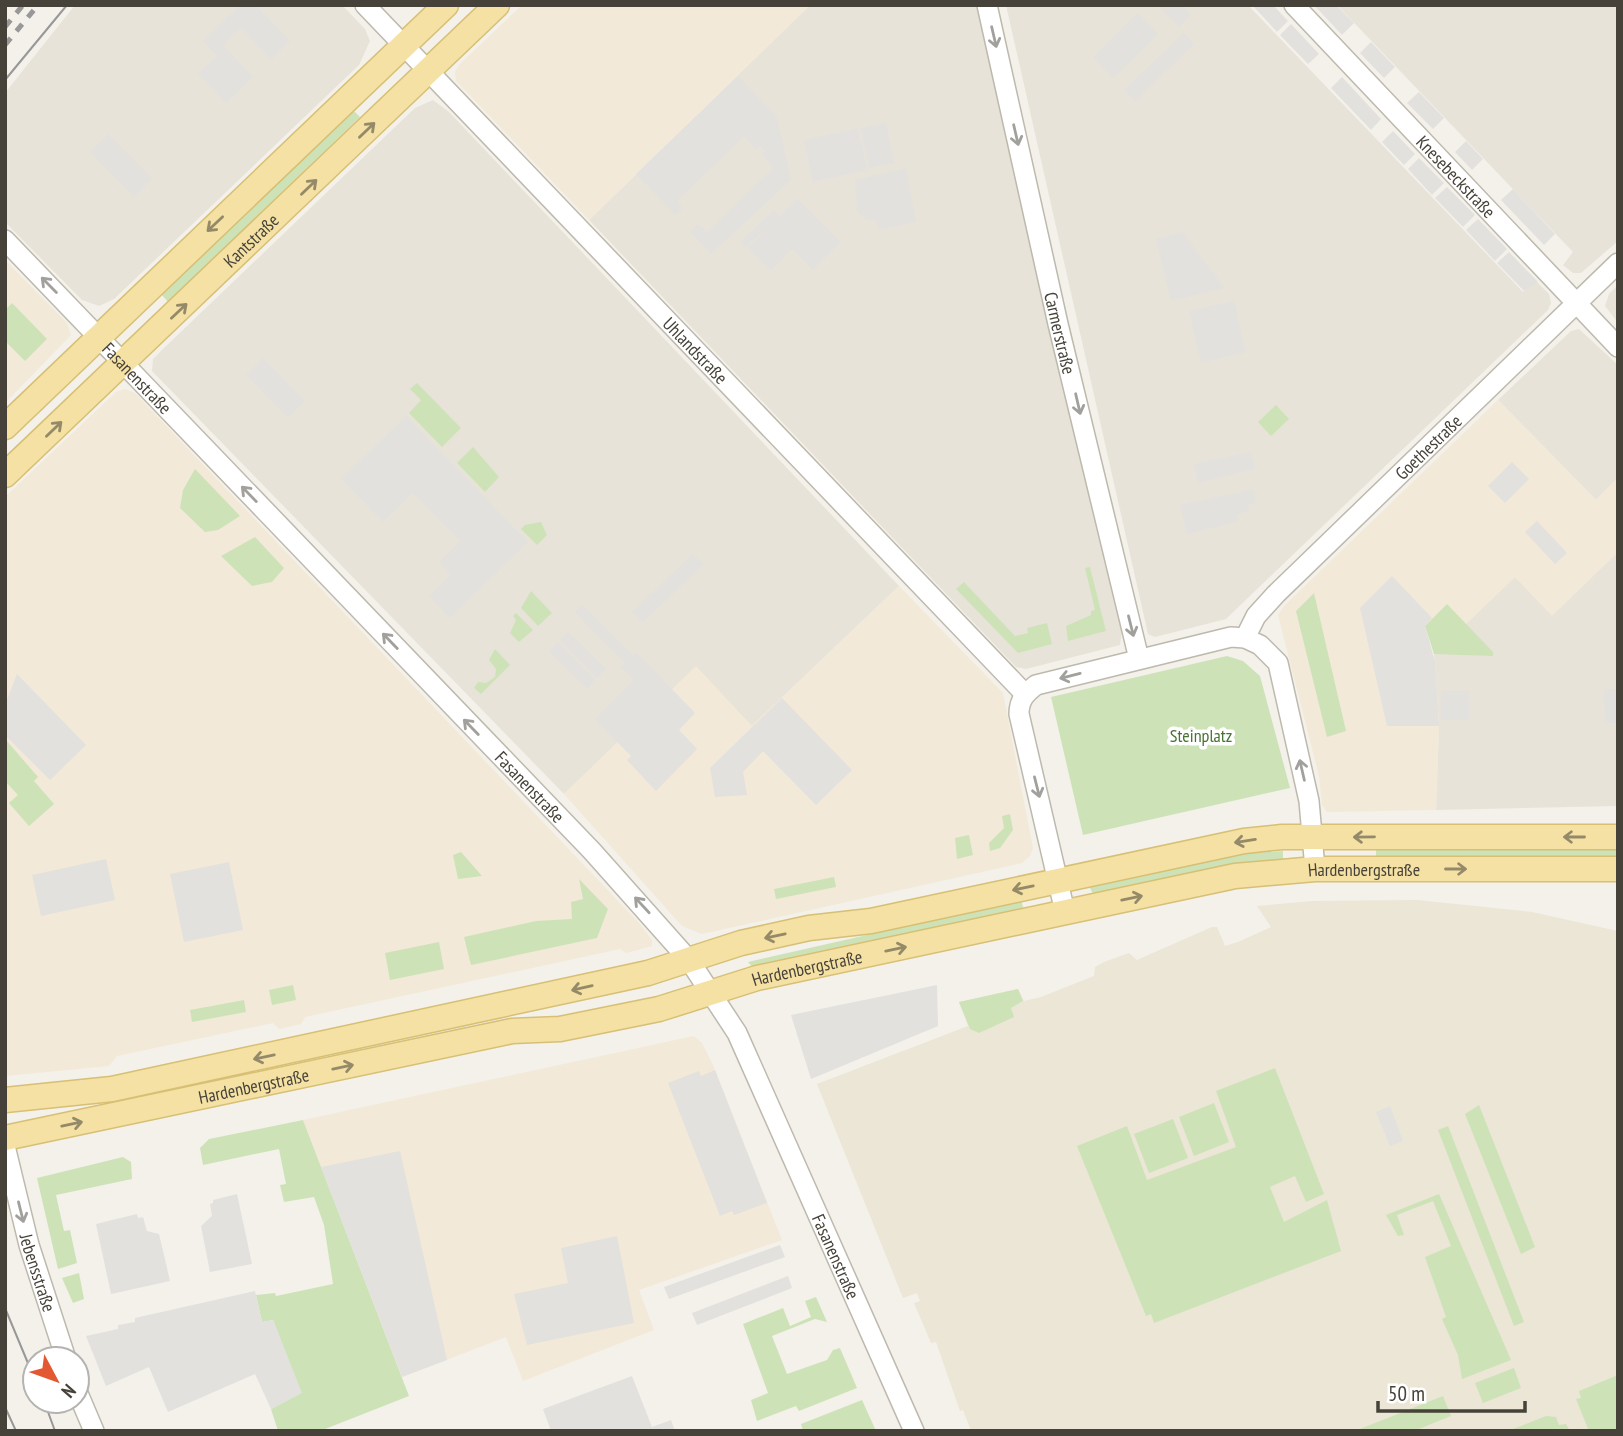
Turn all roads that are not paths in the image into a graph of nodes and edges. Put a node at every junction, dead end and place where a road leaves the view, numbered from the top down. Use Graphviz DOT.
graph roads {
  1 [pos="365,5"];
  2 [pos="446,5"];
  3 [pos="497,5"];
  4 [pos="988,5"];
  5 [pos="1294,5"];
  6 [pos="403,46"];
  7 [pos="428,71"];
  8 [pos="5,240"];
  9 [pos="1618,263"];
  10 [pos="1576,303"];
  11 [pos="98,335"];
  12 [pos="1618,347"];
  13 [pos="124,362"];
  14 [pos="5,427"];
  15 [pos="5,475"];
  16 [pos="1245,638"];
  17 [pos="1139,659"];
  18 [pos="1025,694"];
  19 [pos="1313,837"];
  20 [pos="1618,837"];
  21 [pos="1315,869"];
  22 [pos="1618,869"];
  23 [pos="1058,880"];
  24 [pos="1065,912"];
  25 [pos="689,960"];
  26 [pos="712,993"];
  27 [pos="5,1100"];
  28 [pos="5,1138"];
  29 [pos="5,1146"];
  30 [pos="61,1345"];
  31 [pos="914,1431"];
  1 -- 6 [label="street, Uhlandstraße"];
  2 -- 6 [label="main road"];
  3 -- 7 [label="main road, Kantstraße"];
  4 -- 17 [label="street, Carmerstraße, one-way"];
  5 -- 10 [label="street, Knesebeckstraße"];
  6 -- 7 [label="street, Uhlandstraße"];
  6 -- 11 [label="main road, one-way"];
  13 -- 7 [label="main road, Kantstraße, one-way"];
  7 -- 18 [label="street, Uhlandstraße"];
  11 -- 8 [label="street, Fasanenstraße, one-way"];
  9 -- 10 [label="street, Goethestraße"];
  10 -- 12 [label="street, Knesebeckstraße"];
  10 -- 16 [label="street, Goethestraße"];
  11 -- 13 [label="street, Fasanenstraße"];
  11 -- 14 [label="main road"];
  15 -- 13 [label="main road, Kantstraße, one-way"];
  25 -- 13 [label="street, Fasanenstraße, one-way"];
  16 -- 17 [label="street"];
  19 -- 16 [label="street, one-way"];
  17 -- 18 [label="street, one-way"];
  18 -- 23 [label="street, one-way"];
  20 -- 19 [label="main road, Hardenbergstraße, one-way"];
  19 -- 21 [label="street"];
  19 -- 23 [label="main road, Hardenbergstraße, one-way"];
  21 -- 22 [label="main road, Hardenbergstraße, one-way"];
  24 -- 21 [label="main road, Hardenbergstraße, one-way"];
  23 -- 24 [label="street"];
  23 -- 25 [label="main road, Hardenbergstraße, one-way"];
  26 -- 24 [label="main road, Hardenbergstraße, one-way"];
  25 -- 26 [label="street, Fasanenstraße"];
  25 -- 27 [label="main road, Hardenbergstraße, one-way"];
  28 -- 26 [label="main road, Hardenbergstraße, one-way"];
  26 -- 31 [label="street, Fasanenstraße"];
  29 -- 30 [label="street, Jebensstraße, one-way"];
}
